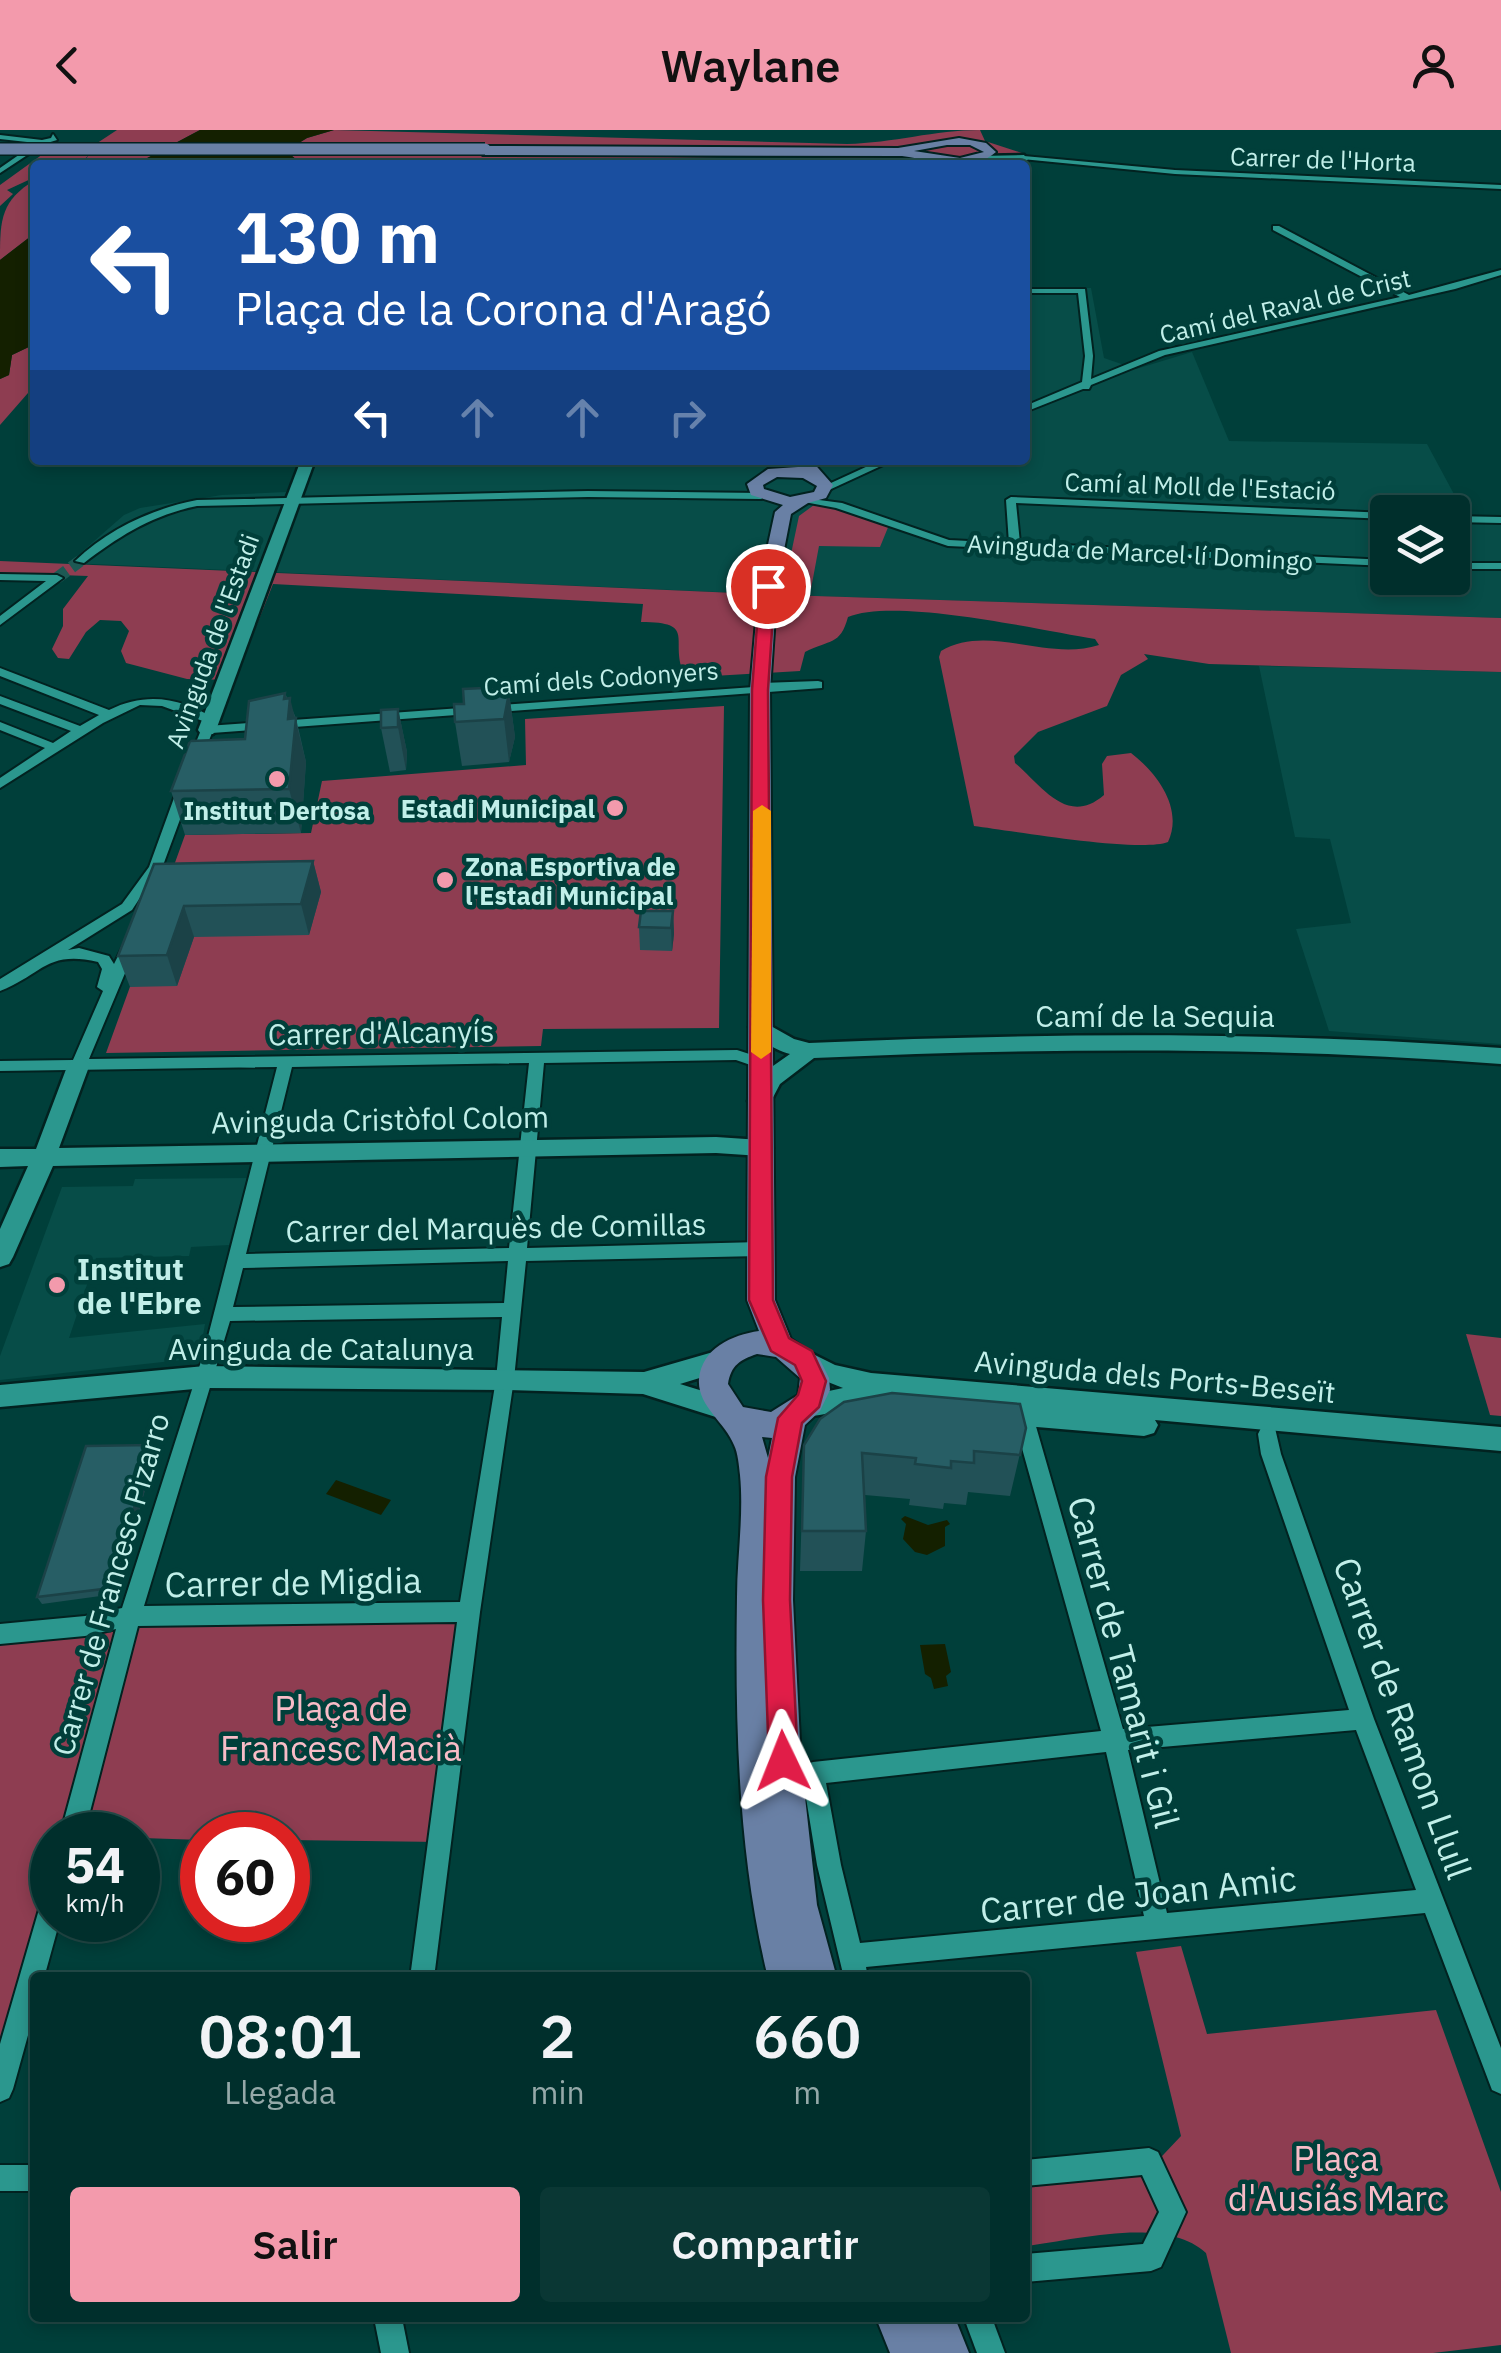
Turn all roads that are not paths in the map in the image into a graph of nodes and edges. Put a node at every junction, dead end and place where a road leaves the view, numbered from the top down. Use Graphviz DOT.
graph roads {
  1 [pos="963,130"];
  2 [pos="972,130"];
  3 [pos="0,136"];
  4 [pos="945,141"];
  5 [pos="984,146"];
  6 [pos="816,150"];
  7 [pos="0,151"];
  8 [pos="484,151"];
  9 [pos="932,158"];
  10 [pos="1024,158"];
  11 [pos="975,160"];
  12 [pos="0,171"];
  13 [pos="1501,187"];
  14 [pos="1276,228"];
  15 [pos="1030,230"];
  16 [pos="1036,230"];
  17 [pos="1501,272"];
  18 [pos="1030,291"];
  19 [pos="1407,298"];
  20 [pos="1086,387"];
  21 [pos="1030,407"];
  22 [pos="306,465"];
  23 [pos="786,465"];
  24 [pos="878,465"];
  25 [pos="816,478"];
  26 [pos="764,487"];
  27 [pos="291,500"];
  28 [pos="802,501"];
  29 [pos="838,505"];
  30 [pos="783,512"];
  31 [pos="1370,515"];
  32 [pos="1470,519"];
  33 [pos="1501,520"];
  34 [pos="1015,547"];
  35 [pos="80,561"];
  36 [pos="1370,562"];
  37 [pos="1470,566"];
  38 [pos="1501,566"];
  39 [pos="0,578"];
  40 [pos="0,622"];
  41 [pos="0,672"];
  42 [pos="28,681"];
  43 [pos="818,684"];
  44 [pos="760,688"];
  45 [pos="0,700"];
  46 [pos="111,715"];
  47 [pos="209,724"];
  48 [pos="0,726"];
  49 [pos="82,732"];
  50 [pos="55,748"];
  51 [pos="0,784"];
  52 [pos="154,866"];
  53 [pos="119,912"];
  54 [pos="135,928"];
  55 [pos="46,958"];
  56 [pos="0,986"];
  57 [pos="96,1020"];
  58 [pos="760,1027"];
  59 [pos="809,1051"];
  60 [pos="1501,1056"];
  61 [pos="538,1058"];
  62 [pos="286,1061"];
  63 [pos="79,1064"];
  64 [pos="762,1064"];
  65 [pos="0,1066"];
  66 [pos="760,1102"];
  67 [pos="761,1148"];
  68 [pos="528,1149"];
  69 [pos="261,1154"];
  70 [pos="0,1158"];
  71 [pos="44,1158"];
  72 [pos="760,1248"];
  73 [pos="518,1256"];
  74 [pos="0,1257"];
  75 [pos="234,1261"];
  76 [pos="761,1300"];
  77 [pos="514,1310"];
  78 [pos="222,1314"];
  79 [pos="779,1344"];
  80 [pos="727,1355"];
  81 [pos="807,1362"];
  82 [pos="205,1377"];
  83 [pos="506,1379"];
  84 [pos="643,1383"];
  85 [pos="0,1396"];
  86 [pos="727,1412"];
  87 [pos="798,1412"];
  88 [pos="1023,1416"];
  89 [pos="1268,1434"];
  90 [pos="1501,1439"];
  91 [pos="1501,1456"];
  92 [pos="469,1612"];
  93 [pos="130,1616"];
  94 [pos="0,1634"];
  95 [pos="1363,1719"];
  96 [pos="1115,1740"];
  97 [pos="798,1767"];
  98 [pos="78,1812"];
  99 [pos="1432,1900"];
  100 [pos="1158,1926"];
  101 [pos="42,1942"];
  102 [pos="854,1967"];
  103 [pos="33,1972"];
  104 [pos="423,1972"];
  105 [pos="786,1972"];
  106 [pos="816,1972"];
  107 [pos="30,1983"];
  108 [pos="1501,2081"];
  109 [pos="0,2089"];
  110 [pos="1030,2173"];
  111 [pos="0,2178"];
  112 [pos="30,2178"];
  113 [pos="1030,2268"];
  114 [pos="389,2322"];
  115 [pos="900,2322"];
  116 [pos="935,2322"];
  117 [pos="979,2322"];
  118 [pos="395,2353"];
  119 [pos="912,2353"];
  120 [pos="947,2353"];
  121 [pos="991,2353"];
  1 -- 6 [label="main road"];
  2 -- 4 [label="main road"];
  2 -- 5 [label="main road"];
  3 -- 12 [label="street"];
  4 -- 5 [label="main road"];
  4 -- 9 [label="main road"];
  5 -- 10 [label="street"];
  5 -- 11 [label="main road"];
  6 -- 8 [label="main road"];
  6 -- 9 [label="main road"];
  7 -- 8 [label="main road, bridge"];
  8 -- 9 [label="main road"];
  9 -- 11 [label="main road"];
  10 -- 11 [label="street"];
  10 -- 13 [label="street, Carrer de l'Horta"];
  14 -- 19 [label="street"];
  15 -- 16 [label="street"];
  17 -- 19 [label="street, Camí del Raval de Crist"];
  18 -- 20 [label="street"];
  19 -- 20 [label="street, Camí del Raval de Crist"];
  20 -- 21 [label="street, Camí del Raval de Crist"];
  22 -- 27 [label="street, Avinguda de l'Estadi"];
  23 -- 26 [label="main road"];
  24 -- 25 [label="street"];
  25 -- 26 [label="main road"];
  25 -- 28 [label="main road"];
  25 -- 29 [label="street"];
  26 -- 27 [label="street"];
  26 -- 28 [label="main road"];
  26 -- 30 [label="main road"];
  27 -- 35 [label="street"];
  27 -- 47 [label="street, Avinguda de l'Estadi"];
  28 -- 29 [label="street"];
  28 -- 30 [label="main road"];
  29 -- 34 [label="street, Avinguda de Marcel·lí Domingo"];
  30 -- 44 [label="main road"];
  31 -- 34 [label="street, Camí al Moll de l'Estació"];
  32 -- 33 [label="street"];
  34 -- 36 [label="street, Avinguda de Marcel·lí Domingo"];
  37 -- 38 [label="street"];
  39 -- 40 [label="street"];
  41 -- 42 [label="street"];
  42 -- 45 [label="street"];
  42 -- 46 [label="street"];
  43 -- 44 [label="street, Camí dels Codonyers"];
  44 -- 47 [label="street, Camí dels Codonyers"];
  44 -- 58 [label="main road"];
  45 -- 49 [label="street"];
  46 -- 47 [label="street"];
  46 -- 49 [label="street"];
  47 -- 52 [label="street, Avinguda de l'Estadi"];
  48 -- 50 [label="street"];
  49 -- 50 [label="street"];
  50 -- 51 [label="street"];
  52 -- 53 [label="street"];
  52 -- 54 [label="street, Avinguda de l'Estadi"];
  53 -- 54 [label="street"];
  53 -- 55 [label="street"];
  54 -- 57 [label="street, Avinguda de l'Estadi"];
  55 -- 56 [label="street"];
  55 -- 57 [label="street"];
  57 -- 63 [label="street, Avinguda de l'Estadi"];
  58 -- 59 [label="street"];
  58 -- 64 [label="main road"];
  59 -- 60 [label="street, Camí de la Sequia"];
  59 -- 66 [label="street"];
  61 -- 62 [label="street, Carrer d'Alcanyís"];
  61 -- 64 [label="street, Carrer d'Alcanyís"];
  61 -- 68 [label="street"];
  62 -- 63 [label="street, Carrer d'Alcanyís"];
  62 -- 69 [label="street, Carrer de Francesc Pizarro"];
  63 -- 65 [label="street, Carrer d'Alcanyís"];
  63 -- 71 [label="street"];
  64 -- 66 [label="main road"];
  66 -- 67 [label="main road"];
  67 -- 68 [label="street, Avinguda Cristòfol Colom"];
  67 -- 72 [label="main road"];
  68 -- 69 [label="street, Avinguda Cristòfol Colom"];
  68 -- 73 [label="street"];
  69 -- 71 [label="street, Avinguda Cristòfol Colom"];
  69 -- 75 [label="street, Carrer de Francesc Pizarro"];
  70 -- 71 [label="street, Avinguda Cristòfol Colom"];
  71 -- 74 [label="street"];
  72 -- 73 [label="street, Carrer del Marquès de Comillas"];
  72 -- 76 [label="main road"];
  73 -- 75 [label="street, Carrer del Marquès de Comillas"];
  73 -- 77 [label="street"];
  75 -- 78 [label="street, Carrer de Francesc Pizarro"];
  76 -- 79 [label="main road"];
  76 -- 80 [label="main road"];
  77 -- 78 [label="street"];
  77 -- 83 [label="street"];
  78 -- 82 [label="street, Carrer de Francesc Pizarro"];
  79 -- 80 [label="main road"];
  79 -- 81 [label="main road"];
  80 -- 84 [label="street"];
  80 -- 86 [label="main road"];
  81 -- 87 [label="main road"];
  81 -- 90 [label="street, Avinguda dels Ports-Beseït"];
  82 -- 83 [label="street, Avinguda de Catalunya"];
  82 -- 85 [label="street, Avinguda de Catalunya"];
  82 -- 93 [label="street, Carrer de Francesc Pizarro"];
  83 -- 84 [label="street, Avinguda de Catalunya"];
  83 -- 92 [label="street"];
  84 -- 86 [label="street"];
  86 -- 87 [label="main road"];
  86 -- 105 [label="main road"];
  87 -- 88 [label="street, Avinguda dels Ports-Beseït"];
  87 -- 97 [label="main road"];
  88 -- 89 [label="street, Avinguda dels Ports-Beseït"];
  88 -- 96 [label="street, Carrer de Tamarit i Gil"];
  89 -- 91 [label="street, Avinguda dels Ports-Beseït"];
  89 -- 95 [label="street, Carrer de Ramon Llull"];
  92 -- 93 [label="street, Carrer de Migdia"];
  92 -- 104 [label="street"];
  93 -- 94 [label="street, Carrer de Migdia"];
  93 -- 98 [label="street, Carrer de Francesc Pizarro"];
  95 -- 96 [label="street"];
  95 -- 99 [label="street, Carrer de Ramon Llull"];
  96 -- 97 [label="street"];
  96 -- 100 [label="street, Carrer de Tamarit i Gil"];
  97 -- 102 [label="street"];
  97 -- 106 [label="main road"];
  99 -- 100 [label="street, Carrer de Joan Amic"];
  99 -- 108 [label="street, Carrer de Ramon Llull"];
  100 -- 102 [label="street, Carrer de Joan Amic"];
  101 -- 103 [label="street"];
  107 -- 109 [label="street"];
  110 -- 113 [label="street"];
  111 -- 112 [label="street"];
  114 -- 118 [label="street"];
  115 -- 119 [label="main road"];
  116 -- 120 [label="main road"];
  117 -- 121 [label="street"];
}
